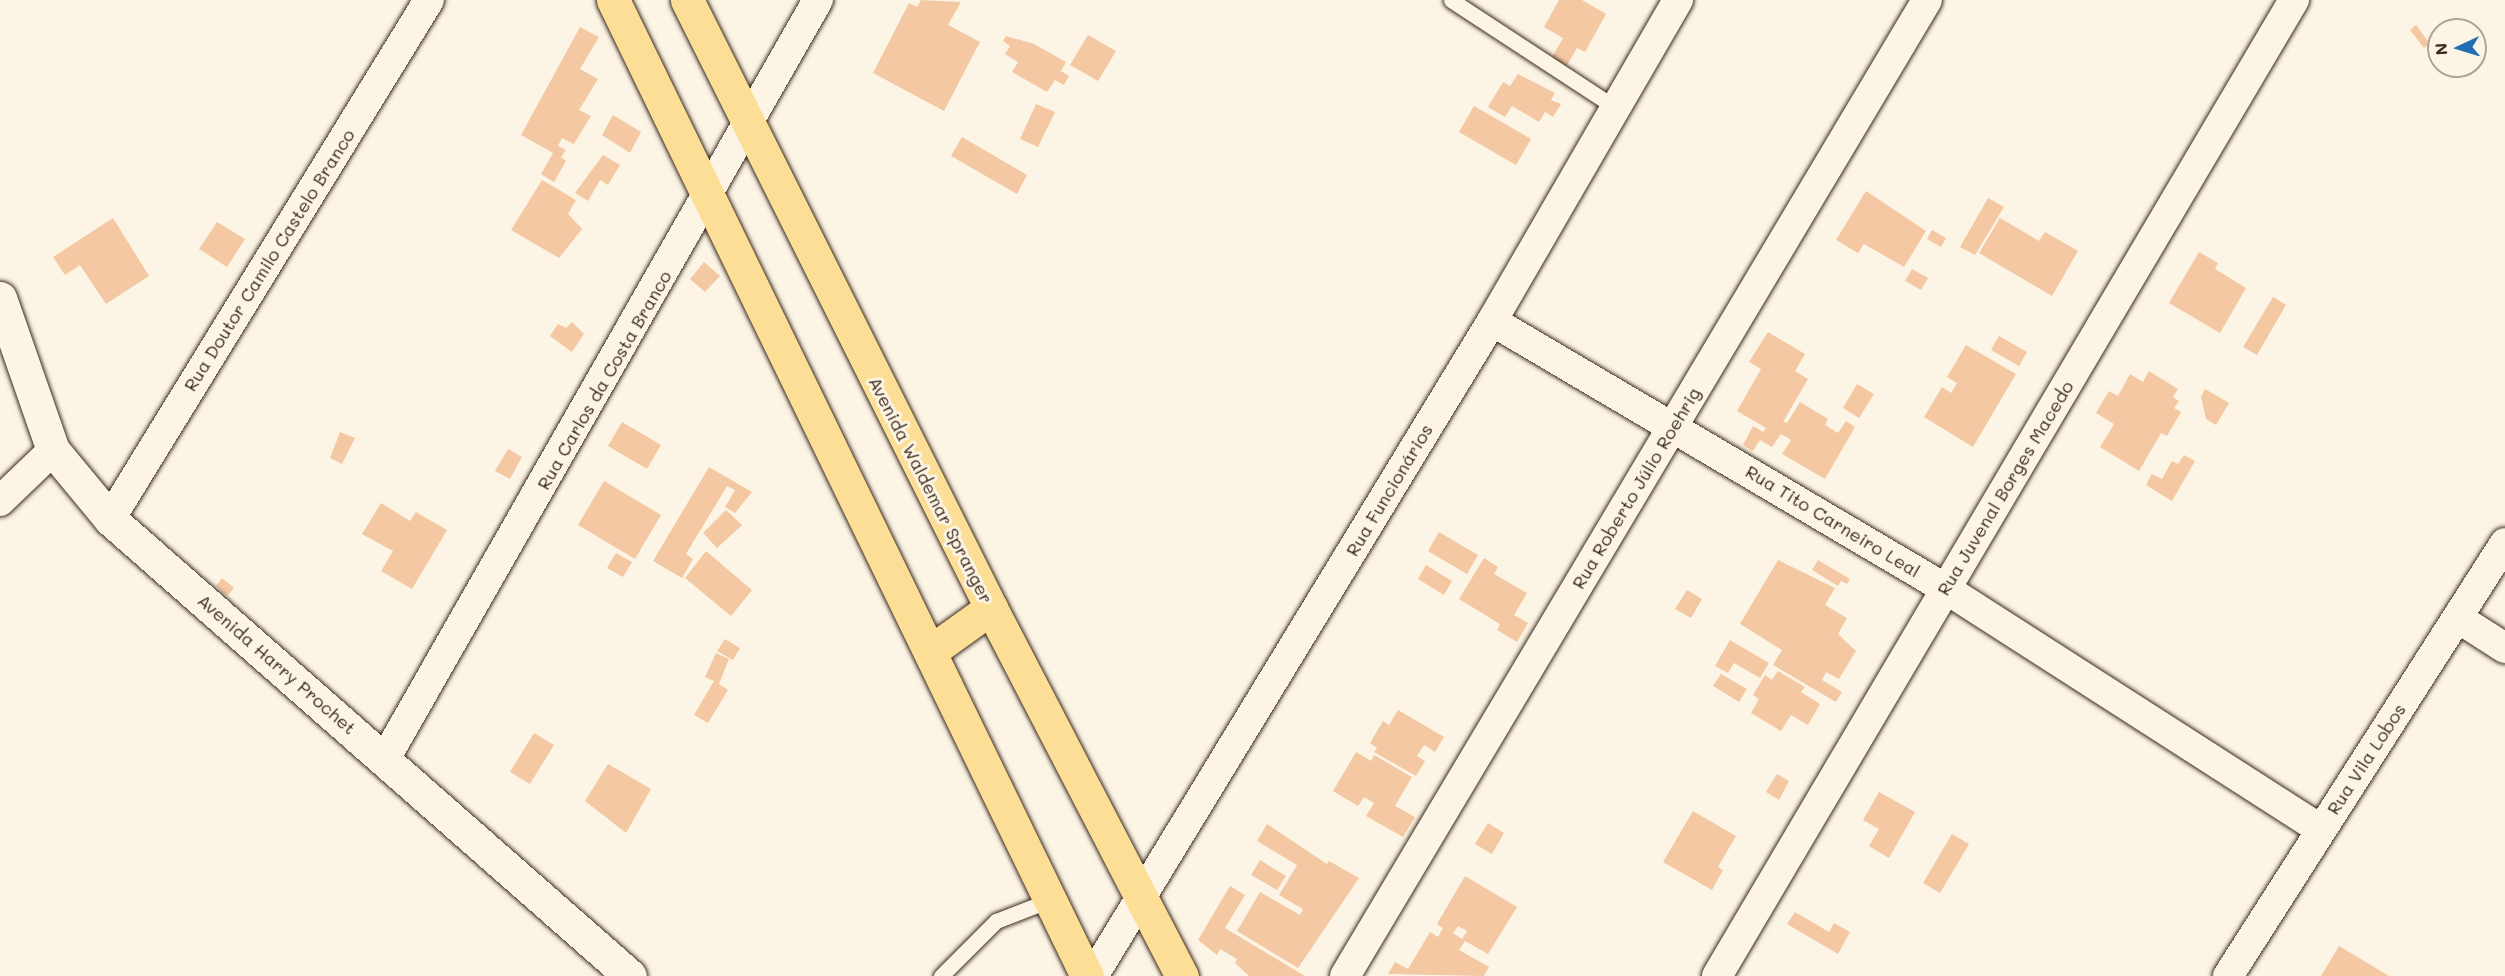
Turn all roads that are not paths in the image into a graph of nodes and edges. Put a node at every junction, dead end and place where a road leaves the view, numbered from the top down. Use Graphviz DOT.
graph roads {
  1 [pos="429,0"];
  2 [pos="613,0"];
  3 [pos="687,0"];
  4 [pos="818,0"];
  5 [pos="1452,0"];
  6 [pos="1678,0"];
  7 [pos="1927,0"];
  8 [pos="2294,0"];
  9 [pos="1616,108"];
  10 [pos="748,124"];
  11 [pos="708,199"];
  12 [pos="0,298"];
  13 [pos="1492,321"];
  14 [pos="1674,425"];
  15 [pos="52,450"];
  16 [pos="0,501"];
  17 [pos="110,519"];
  18 [pos="2505,543"];
  19 [pos="1946,589"];
  20 [pos="991,608"];
  21 [pos="2458,618"];
  22 [pos="2505,648"];
  23 [pos="931,651"];
  24 [pos="386,757"];
  25 [pos="2320,830"];
  26 [pos="1142,896"];
  27 [pos="1050,900"];
  28 [pos="630,976"];
  29 [pos="941,976"];
  30 [pos="1087,976"];
  31 [pos="1093,976"];
  32 [pos="1182,976"];
  33 [pos="1346,976"];
  34 [pos="1717,976"];
  35 [pos="2228,976"];
  1 -- 17 [label="street, Rua Doutor Camilo Castelo Branco"];
  2 -- 11 [label="main road"];
  3 -- 10 [label="main road, Avenida Waldemar Spranger"];
  4 -- 10 [label="street, Rua Carlos da Costa Branco"];
  5 -- 9 [label="lane"];
  6 -- 9 [label="street, Rua Funcionários"];
  7 -- 14 [label="street, Rua Roberto Júlio Roehrig"];
  8 -- 19 [label="street, Rua Juvenal Borges Macedo"];
  9 -- 13 [label="street, Rua Funcionários"];
  10 -- 11 [label="street, Rua Carlos da Costa Branco"];
  10 -- 20 [label="main road, Avenida Waldemar Spranger"];
  11 -- 23 [label="main road"];
  11 -- 24 [label="street, Rua Carlos da Costa Branco"];
  12 -- 15 [label="street, Avenida Harry Prochet"];
  13 -- 14 [label="street, Rua Tito Carneiro Leal"];
  13 -- 26 [label="street, Rua Funcionários"];
  14 -- 19 [label="street, Rua Tito Carneiro Leal"];
  14 -- 33 [label="street, Rua Roberto Júlio Roehrig"];
  15 -- 16 [label="street"];
  15 -- 17 [label="street, Avenida Harry Prochet"];
  17 -- 24 [label="street, Avenida Harry Prochet"];
  18 -- 21 [label="street, Rua Vila Lobos"];
  19 -- 25 [label="street, Rua Tito Carneiro Leal"];
  19 -- 34 [label="street, Rua Juvenal Borges Macedo"];
  20 -- 23 [label="main road"];
  20 -- 26 [label="main road, Avenida Waldemar Spranger"];
  21 -- 22 [label="street"];
  21 -- 25 [label="street, Rua Vila Lobos"];
  23 -- 27 [label="main road"];
  24 -- 28 [label="street, Avenida Harry Prochet"];
  25 -- 35 [label="street, Rua Vila Lobos"];
  26 -- 31 [label="street, Rua Funcionários"];
  26 -- 32 [label="main road, Avenida Waldemar Spranger"];
  27 -- 29 [label="lane"];
  27 -- 30 [label="main road"];
}
